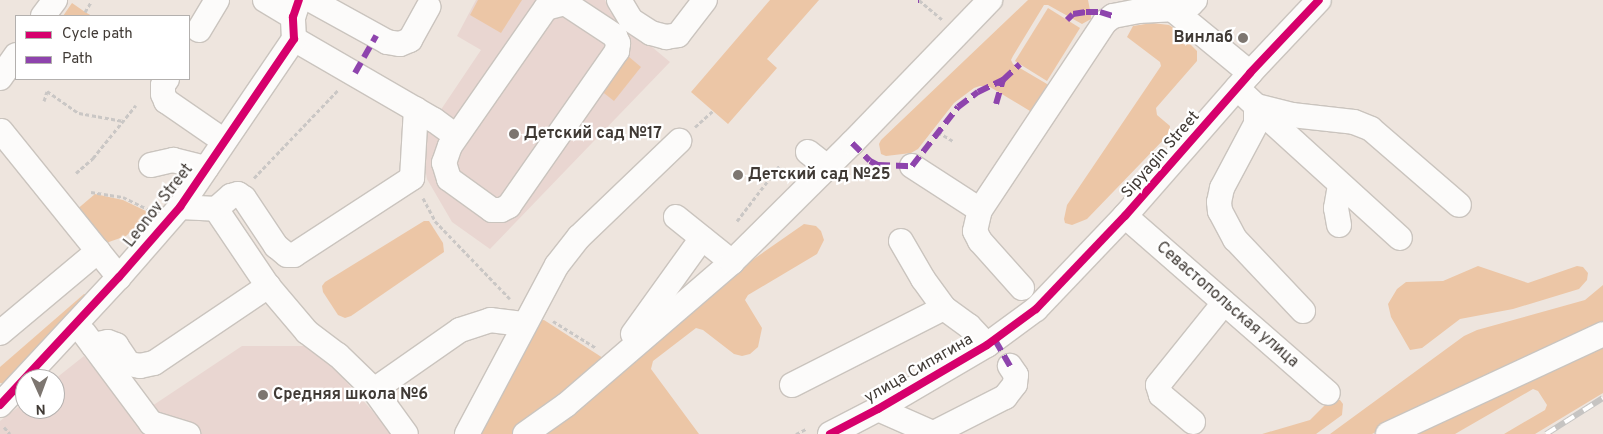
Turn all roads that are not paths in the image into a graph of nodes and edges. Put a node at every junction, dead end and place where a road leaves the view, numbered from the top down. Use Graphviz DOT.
graph roads {
  1 [pos="55,0"];
  2 [pos="218,0"];
  3 [pos="265,0"];
  4 [pos="311,0"];
  5 [pos="618,0"];
  6 [pos="705,0"];
  7 [pos="990,0"];
  8 [pos="1195,0"];
  9 [pos="1318,0"];
  10 [pos="428,7"];
  11 [pos="1172,9"];
  12 [pos="44,15"];
  13 [pos="296,19"];
  14 [pos="199,30"];
  15 [pos="15,56"];
  16 [pos="0,78"];
  17 [pos="166,80"];
  18 [pos="1244,81"];
  19 [pos="1256,106"];
  20 [pos="416,109"];
  21 [pos="1,131"];
  22 [pos="456,136"];
  23 [pos="224,141"];
  24 [pos="679,141"];
  25 [pos="808,152"];
  26 [pos="151,165"];
  27 [pos="912,166"];
  28 [pos="206,168"];
  29 [pos="828,168"];
  30 [pos="1340,185"];
  31 [pos="1459,205"];
  32 [pos="216,209"];
  33 [pos="980,210"];
  34 [pos="173,215"];
  35 [pos="1125,216"];
  36 [pos="676,217"];
  37 [pos="1339,225"];
  38 [pos="702,238"];
  39 [pos="1400,238"];
  40 [pos="901,241"];
  41 [pos="98,251"];
  42 [pos="732,262"];
  43 [pos="119,277"];
  44 [pos="268,286"];
  45 [pos="1022,288"];
  46 [pos="1224,303"];
  47 [pos="944,308"];
  48 [pos="1302,311"];
  49 [pos="527,321"];
  50 [pos="77,323"];
  51 [pos="0,332"];
  52 [pos="1603,334"];
  53 [pos="93,346"];
  54 [pos="624,346"];
  55 [pos="987,346"];
  56 [pos="1010,366"];
  57 [pos="792,385"];
  58 [pos="374,390"];
  59 [pos="1328,393"];
  60 [pos="0,405"];
  61 [pos="878,409"];
  62 [pos="1193,422"];
  63 [pos="188,434"];
  64 [pos="406,434"];
  65 [pos="466,434"];
  66 [pos="525,434"];
  67 [pos="830,434"];
  68 [pos="934,434"];
  69 [pos="1388,434"];
  1 -- 12 [label="street"];
  2 -- 14 [label="street"];
  3 -- 13 [label="street"];
  4 -- 10 [label="street"];
  5 -- 6 [label="street"];
  7 -- 29 [label="street"];
  8 -- 11 [label="street"];
  9 -- 18 [label="street, Sipyagin Street"];
  11 -- 18 [label="street"];
  11 -- 33 [label="street"];
  13 -- 20 [label="street"];
  13 -- 23 [label="street, Leonov Street"];
  15 -- 16 [label="street"];
  17 -- 23 [label="street"];
  18 -- 19 [label="street"];
  18 -- 35 [label="street, Sipyagin Street"];
  19 -- 30 [label="street"];
  19 -- 31 [label="street"];
  19 -- 48 [label="street"];
  20 -- 22 [label="street"];
  20 -- 32 [label="street"];
  21 -- 41 [label="street"];
  22 -- 22 [label="street"];
  23 -- 28 [label="street, Leonov Street"];
  24 -- 49 [label="street"];
  25 -- 29 [label="street"];
  26 -- 28 [label="street"];
  27 -- 33 [label="street"];
  28 -- 34 [label="street, Leonov Street"];
  29 -- 42 [label="street"];
  30 -- 37 [label="street"];
  30 -- 39 [label="street"];
  32 -- 34 [label="street"];
  32 -- 44 [label="street"];
  33 -- 45 [label="street"];
  34 -- 43 [label="street, Leonov Street"];
  35 -- 46 [label="street, Севастопольская улица"];
  35 -- 55 [label="street, Sipyagin Street"];
  36 -- 38 [label="street"];
  38 -- 42 [label="street"];
  38 -- 54 [label="street"];
  40 -- 47 [label="street"];
  41 -- 43 [label="street"];
  41 -- 51 [label="street"];
  42 -- 66 [label="street"];
  43 -- 50 [label="street, Leonov Street"];
  44 -- 53 [label="street"];
  44 -- 58 [label="street"];
  46 -- 59 [label="street, Севастопольская улица"];
  46 -- 62 [label="street"];
  47 -- 55 [label="street"];
  47 -- 57 [label="street"];
  49 -- 58 [label="street"];
  49 -- 65 [label="street"];
  50 -- 53 [label="street"];
  50 -- 60 [label="street, Leonov Street"];
  52 -- 69 [label="street"];
  53 -- 63 [label="street"];
  55 -- 61 [label="street, улица Сипягина"];
  56 -- 68 [label="street"];
  58 -- 64 [label="street"];
  61 -- 67 [label="street, улица Сипягина"];
  61 -- 68 [label="street"];
}
